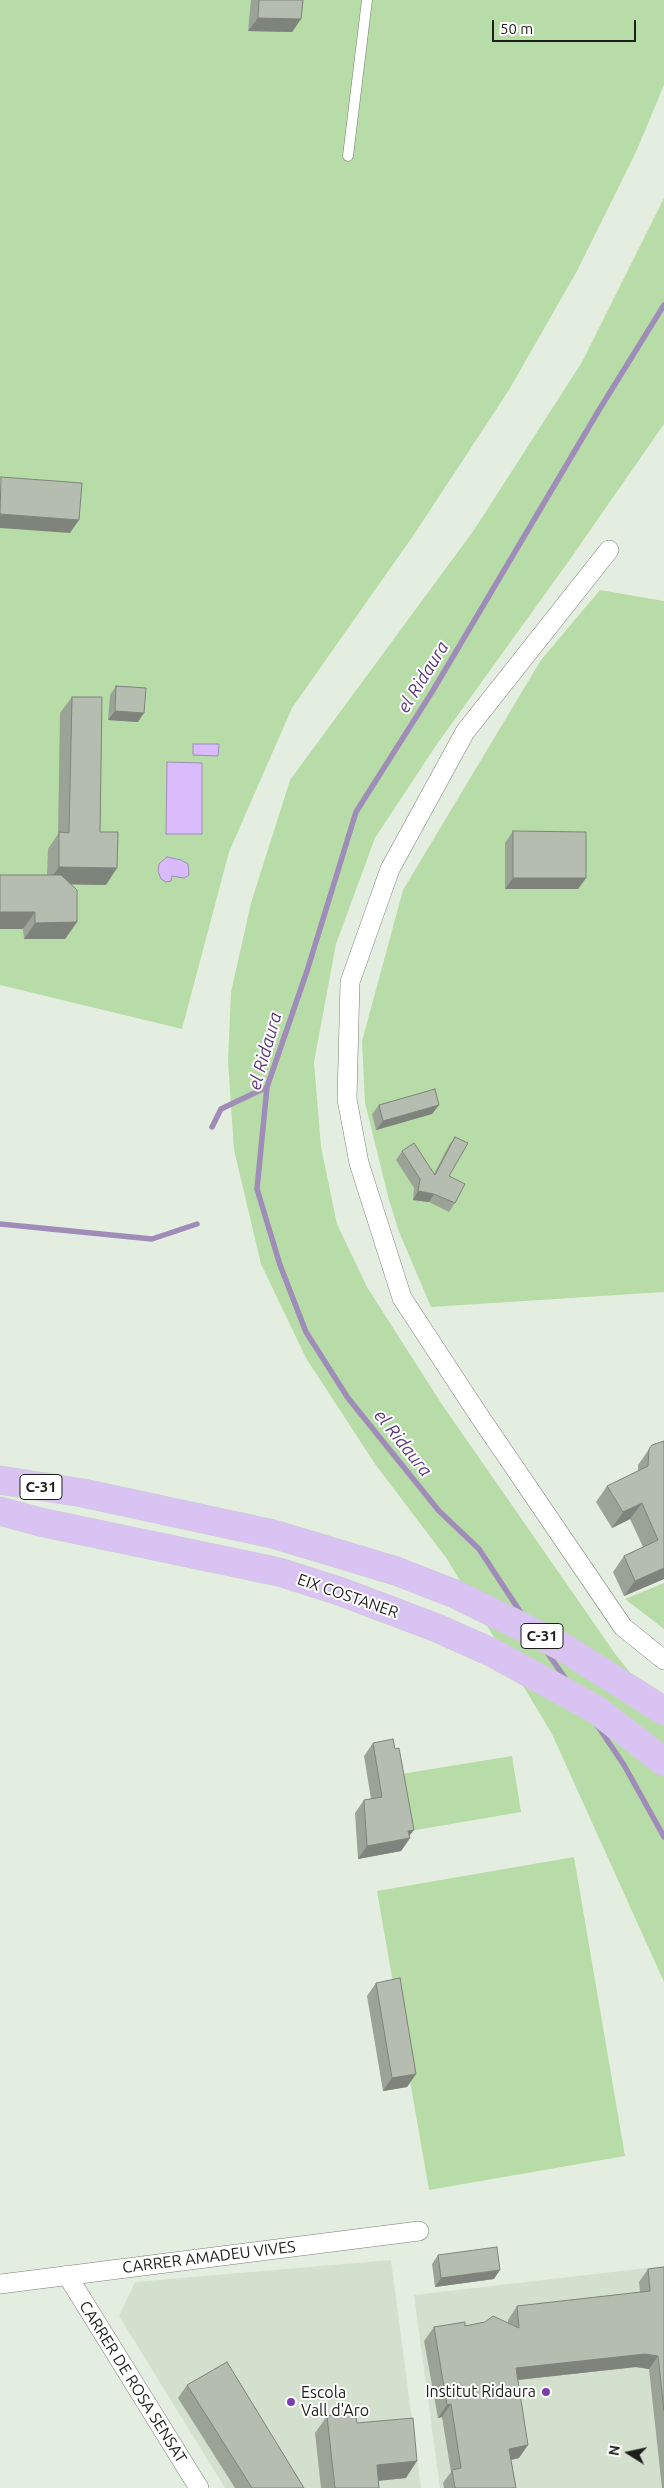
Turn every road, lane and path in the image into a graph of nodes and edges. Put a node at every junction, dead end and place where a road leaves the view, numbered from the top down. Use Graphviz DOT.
graph roads {
  1 [pos="367,0"];
  2 [pos="348,156"];
  3 [pos="609,550"];
  4 [pos="0,1463"];
  5 [pos="0,1480"];
  6 [pos="83,1493"];
  7 [pos="0,1511"];
  8 [pos="40,1522"];
  9 [pos="0,1524"];
  10 [pos="664,1660"];
  11 [pos="664,1711"];
  12 [pos="664,1762"];
  13 [pos="418,2231"];
  14 [pos="67,2275"];
  15 [pos="0,2284"];
  16 [pos="199,2488"];
  1 -- 2 [label="lane"];
  3 -- 10 [label="street"];
  4 -- 6 [label="highway"];
  5 -- 6 [label="highway, C-31"];
  6 -- 11 [label="highway, C-31"];
  7 -- 8 [label="highway, EIX COSTANER / C-31"];
  8 -- 9 [label="highway"];
  8 -- 12 [label="highway, EIX COSTANER / C-31"];
  13 -- 14 [label="street, CARRER AMADEU VIVES"];
  14 -- 15 [label="street, CARRER AMADEU VIVES"];
  14 -- 16 [label="street, CARRER DE ROSA SENSAT"];
}
